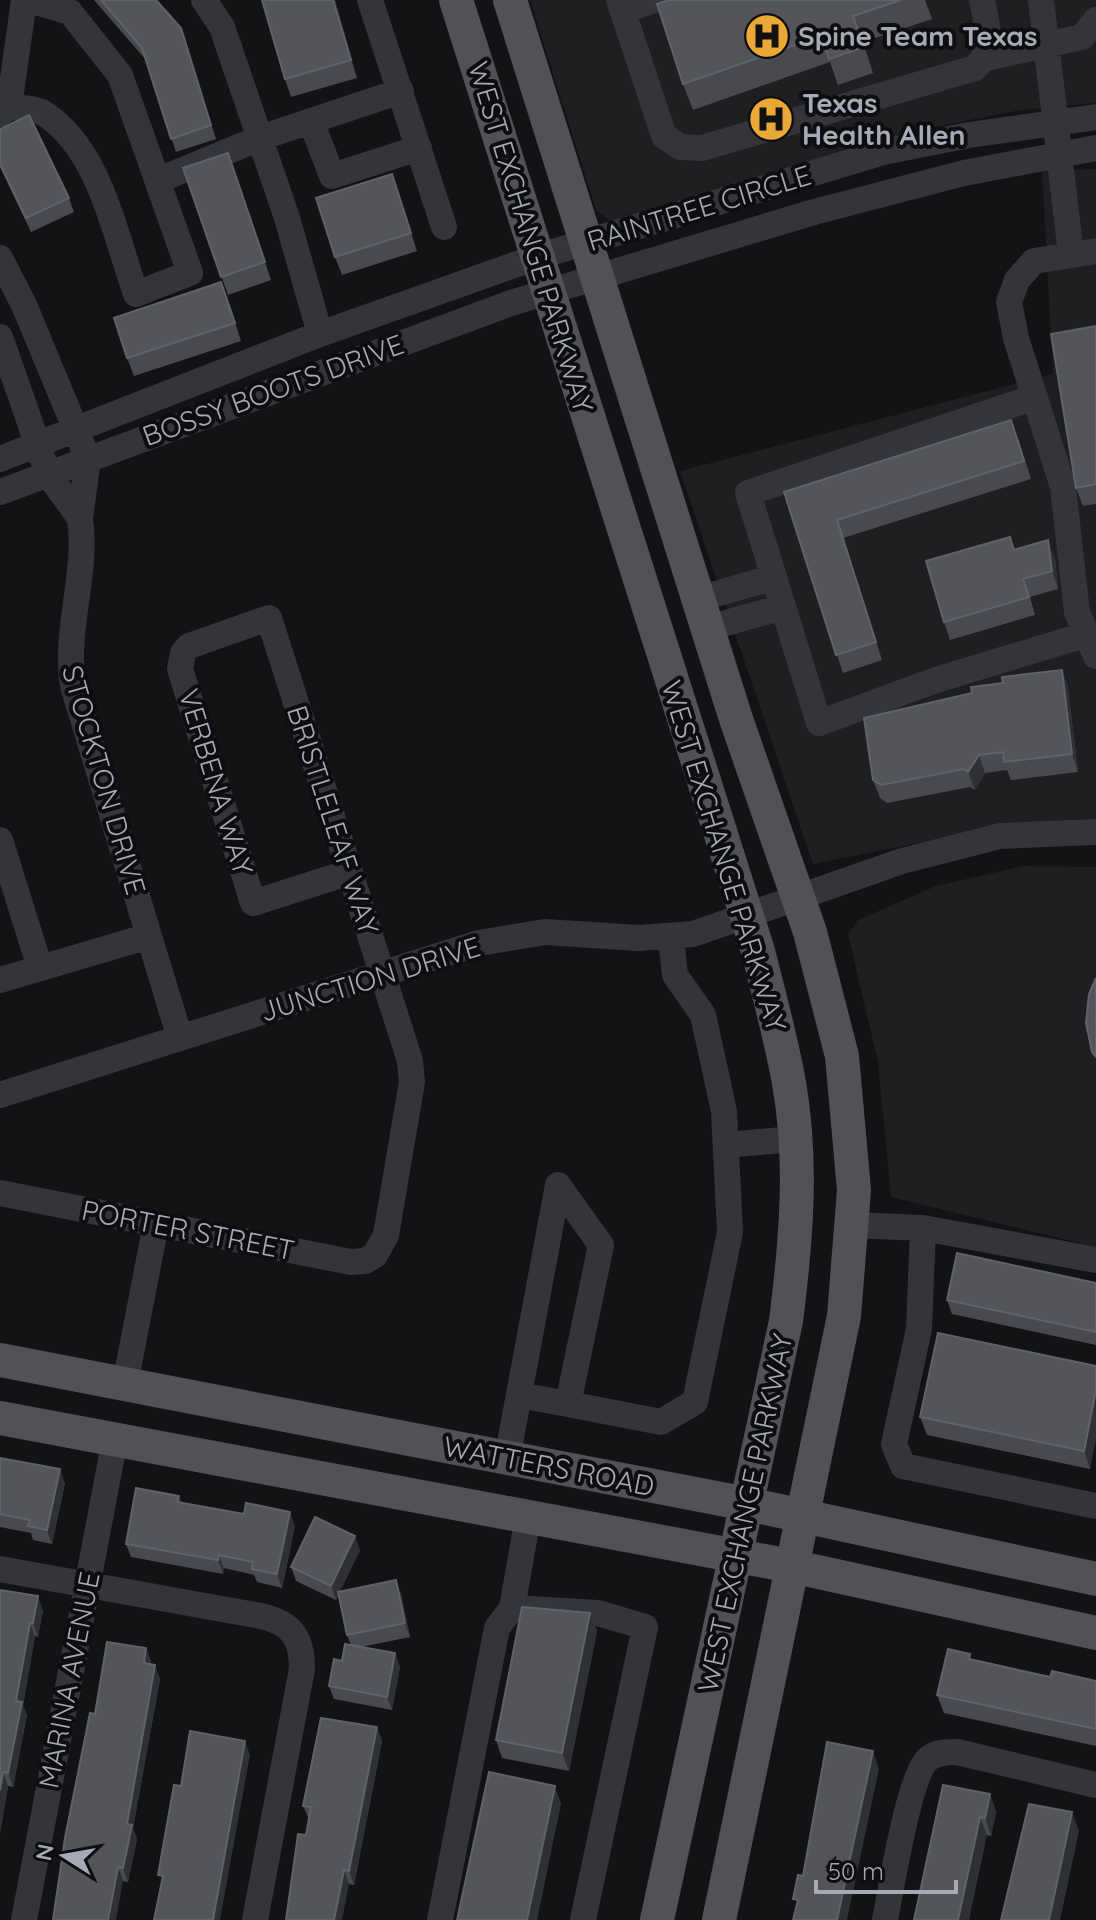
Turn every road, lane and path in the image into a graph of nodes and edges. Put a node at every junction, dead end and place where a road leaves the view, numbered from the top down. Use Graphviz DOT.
graph roads {
  1 [pos="24,0"];
  2 [pos="30,0"];
  3 [pos="204,0"];
  4 [pos="370,0"];
  5 [pos="456,0"];
  6 [pos="510,0"];
  7 [pos="654,0"];
  8 [pos="982,0"];
  9 [pos="1041,0"];
  10 [pos="621,6"];
  11 [pos="1096,20"];
  12 [pos="1045,47"];
  13 [pos="986,58"];
  14 [pos="401,91"];
  15 [pos="5,110"];
  16 [pos="1096,117"];
  17 [pos="311,121"];
  18 [pos="1056,123"];
  19 [pos="260,138"];
  20 [pos="419,148"];
  21 [pos="1096,148"];
  22 [pos="1060,154"];
  23 [pos="159,180"];
  24 [pos="444,227"];
  25 [pos="584,242"];
  26 [pos="1084,253"];
  27 [pos="537,257"];
  28 [pos="0,258"];
  29 [pos="595,278"];
  30 [pos="548,293"];
  31 [pos="320,334"];
  32 [pos="0,337"];
  33 [pos="1035,397"];
  34 [pos="78,429"];
  35 [pos="37,444"];
  36 [pos="0,459"];
  37 [pos="88,459"];
  38 [pos="48,474"];
  39 [pos="0,492"];
  40 [pos="80,518"];
  41 [pos="774,577"];
  42 [pos="783,607"];
  43 [pos="704,613"];
  44 [pos="269,618"];
  45 [pos="1092,645"];
  46 [pos="1096,832"];
  47 [pos="0,840"];
  48 [pos="350,872"];
  49 [pos="799,898"];
  50 [pos="747,916"];
  51 [pos="149,936"];
  52 [pos="671,938"];
  53 [pos="40,968"];
  54 [pos="382,974"];
  55 [pos="0,980"];
  56 [pos="180,1038"];
  57 [pos="0,1095"];
  58 [pos="794,1139"];
  59 [pos="726,1145"];
  60 [pos="0,1193"];
  61 [pos="156,1224"];
  62 [pos="852,1225"];
  63 [pos="923,1228"];
  64 [pos="375,1255"];
  65 [pos="1096,1260"];
  66 [pos="919,1329"];
  67 [pos="949,1336"];
  68 [pos="0,1360"];
  69 [pos="125,1384"];
  70 [pos="519,1395"];
  71 [pos="568,1404"];
  72 [pos="0,1418"];
  73 [pos="115,1439"];
  74 [pos="507,1459"];
  75 [pos="747,1504"];
  76 [pos="1096,1506"];
  77 [pos="803,1516"];
  78 [pos="528,1517"];
  79 [pos="736,1556"];
  80 [pos="791,1566"];
  81 [pos="0,1569"];
  82 [pos="1096,1579"];
  83 [pos="87,1585"];
  84 [pos="512,1608"];
  85 [pos="1096,1633"];
  86 [pos="1096,1785"];
  87 [pos="24,1920"];
  88 [pos="255,1920"];
  89 [pos="440,1920"];
  90 [pos="583,1920"];
  91 [pos="657,1920"];
  92 [pos="719,1920"];
  93 [pos="885,1920"];
  1 -- 15 [label="street"];
  2 -- 23 [label="street"];
  3 -- 19 [label="street"];
  4 -- 14 [label="street"];
  5 -- 27 [label="main road, WEST EXCHANGE PARKWAY"];
  6 -- 25 [label="main road, WEST EXCHANGE PARKWAY"];
  7 -- 10 [label="street"];
  8 -- 13 [label="street"];
  9 -- 12 [label="street"];
  10 -- 13 [label="street"];
  11 -- 12 [label="street"];
  12 -- 13 [label="street"];
  12 -- 18 [label="street"];
  14 -- 17 [label="street"];
  14 -- 20 [label="street"];
  15 -- 23 [label="street"];
  16 -- 18 [label="street, RAINTREE CIRCLE"];
  17 -- 19 [label="street"];
  17 -- 20 [label="street"];
  18 -- 22 [label="street"];
  18 -- 25 [label="street, RAINTREE CIRCLE"];
  19 -- 23 [label="street"];
  19 -- 31 [label="street"];
  20 -- 24 [label="street"];
  21 -- 22 [label="street, RAINTREE CIRCLE"];
  22 -- 26 [label="street"];
  22 -- 29 [label="street, RAINTREE CIRCLE"];
  25 -- 27 [label="street, RAINTREE CIRCLE"];
  25 -- 29 [label="main road, WEST EXCHANGE PARKWAY"];
  26 -- 33 [label="street"];
  27 -- 30 [label="main road, WEST EXCHANGE PARKWAY"];
  27 -- 31 [label="street, BOSSY BOOTS DRIVE"];
  28 -- 34 [label="street, STOCKTON DRIVE"];
  29 -- 30 [label="street, RAINTREE CIRCLE"];
  29 -- 43 [label="main road, WEST EXCHANGE PARKWAY"];
  30 -- 37 [label="street, BOSSY BOOTS DRIVE"];
  30 -- 50 [label="main road, WEST EXCHANGE PARKWAY"];
  31 -- 34 [label="street, BOSSY BOOTS DRIVE"];
  32 -- 35 [label="street"];
  33 -- 41 [label="street"];
  33 -- 45 [label="street"];
  34 -- 35 [label="street, BOSSY BOOTS DRIVE"];
  34 -- 37 [label="street, STOCKTON DRIVE"];
  35 -- 36 [label="street, BOSSY BOOTS DRIVE"];
  35 -- 38 [label="street"];
  37 -- 38 [label="street, BOSSY BOOTS DRIVE"];
  37 -- 40 [label="street, STOCKTON DRIVE"];
  38 -- 39 [label="street, BOSSY BOOTS DRIVE"];
  38 -- 40 [label="street"];
  40 -- 51 [label="street, STOCKTON DRIVE"];
  41 -- 42 [label="street"];
  41 -- 43 [label="street"];
  42 -- 43 [label="street"];
  42 -- 45 [label="street"];
  43 -- 49 [label="main road, WEST EXCHANGE PARKWAY"];
  44 -- 48 [label="street, BRISTLELEAF WAY"];
  44 -- 48 [label="street, VERBENA WAY"];
  46 -- 49 [label="street, JUNCTION DRIVE"];
  47 -- 53 [label="street"];
  48 -- 54 [label="street, BRISTLELEAF WAY"];
  49 -- 50 [label="street, JUNCTION DRIVE"];
  49 -- 62 [label="main road, WEST EXCHANGE PARKWAY"];
  50 -- 52 [label="street, JUNCTION DRIVE"];
  50 -- 58 [label="main road, WEST EXCHANGE PARKWAY"];
  51 -- 53 [label="street"];
  51 -- 56 [label="street, STOCKTON DRIVE"];
  52 -- 54 [label="street, JUNCTION DRIVE"];
  52 -- 59 [label="street"];
  53 -- 55 [label="street"];
  54 -- 56 [label="street, JUNCTION DRIVE"];
  54 -- 64 [label="street, BRISTLELEAF WAY"];
  56 -- 57 [label="street, JUNCTION DRIVE"];
  58 -- 59 [label="street"];
  58 -- 75 [label="main road, WEST EXCHANGE PARKWAY"];
  59 -- 71 [label="street"];
  60 -- 61 [label="street, PORTER STREET"];
  61 -- 64 [label="street, PORTER STREET"];
  61 -- 69 [label="street"];
  62 -- 63 [label="street"];
  62 -- 77 [label="main road, WEST EXCHANGE PARKWAY"];
  63 -- 65 [label="street"];
  63 -- 66 [label="street"];
  66 -- 67 [label="street"];
  66 -- 76 [label="street"];
  68 -- 69 [label="main road, WATTERS ROAD"];
  69 -- 74 [label="main road, WATTERS ROAD"];
  70 -- 71 [label="street"];
  70 -- 71 [label="street"];
  70 -- 74 [label="street"];
  72 -- 73 [label="main road, WATTERS ROAD"];
  73 -- 78 [label="main road, WATTERS ROAD"];
  73 -- 83 [label="street, MARINA AVENUE"];
  74 -- 75 [label="main road, WATTERS ROAD"];
  75 -- 77 [label="main road, WATTERS ROAD"];
  75 -- 79 [label="main road, WEST EXCHANGE PARKWAY"];
  77 -- 80 [label="main road, WEST EXCHANGE PARKWAY"];
  77 -- 82 [label="main road, WATTERS ROAD"];
  78 -- 79 [label="main road, WATTERS ROAD"];
  78 -- 84 [label="street"];
  79 -- 80 [label="main road, WATTERS ROAD"];
  79 -- 91 [label="main road, WEST EXCHANGE PARKWAY"];
  80 -- 85 [label="main road, WATTERS ROAD"];
  80 -- 92 [label="main road, WEST EXCHANGE PARKWAY"];
  81 -- 83 [label="street"];
  83 -- 87 [label="street, MARINA AVENUE"];
  83 -- 88 [label="street"];
  84 -- 89 [label="street"];
  84 -- 90 [label="street"];
  86 -- 93 [label="street"];
}
